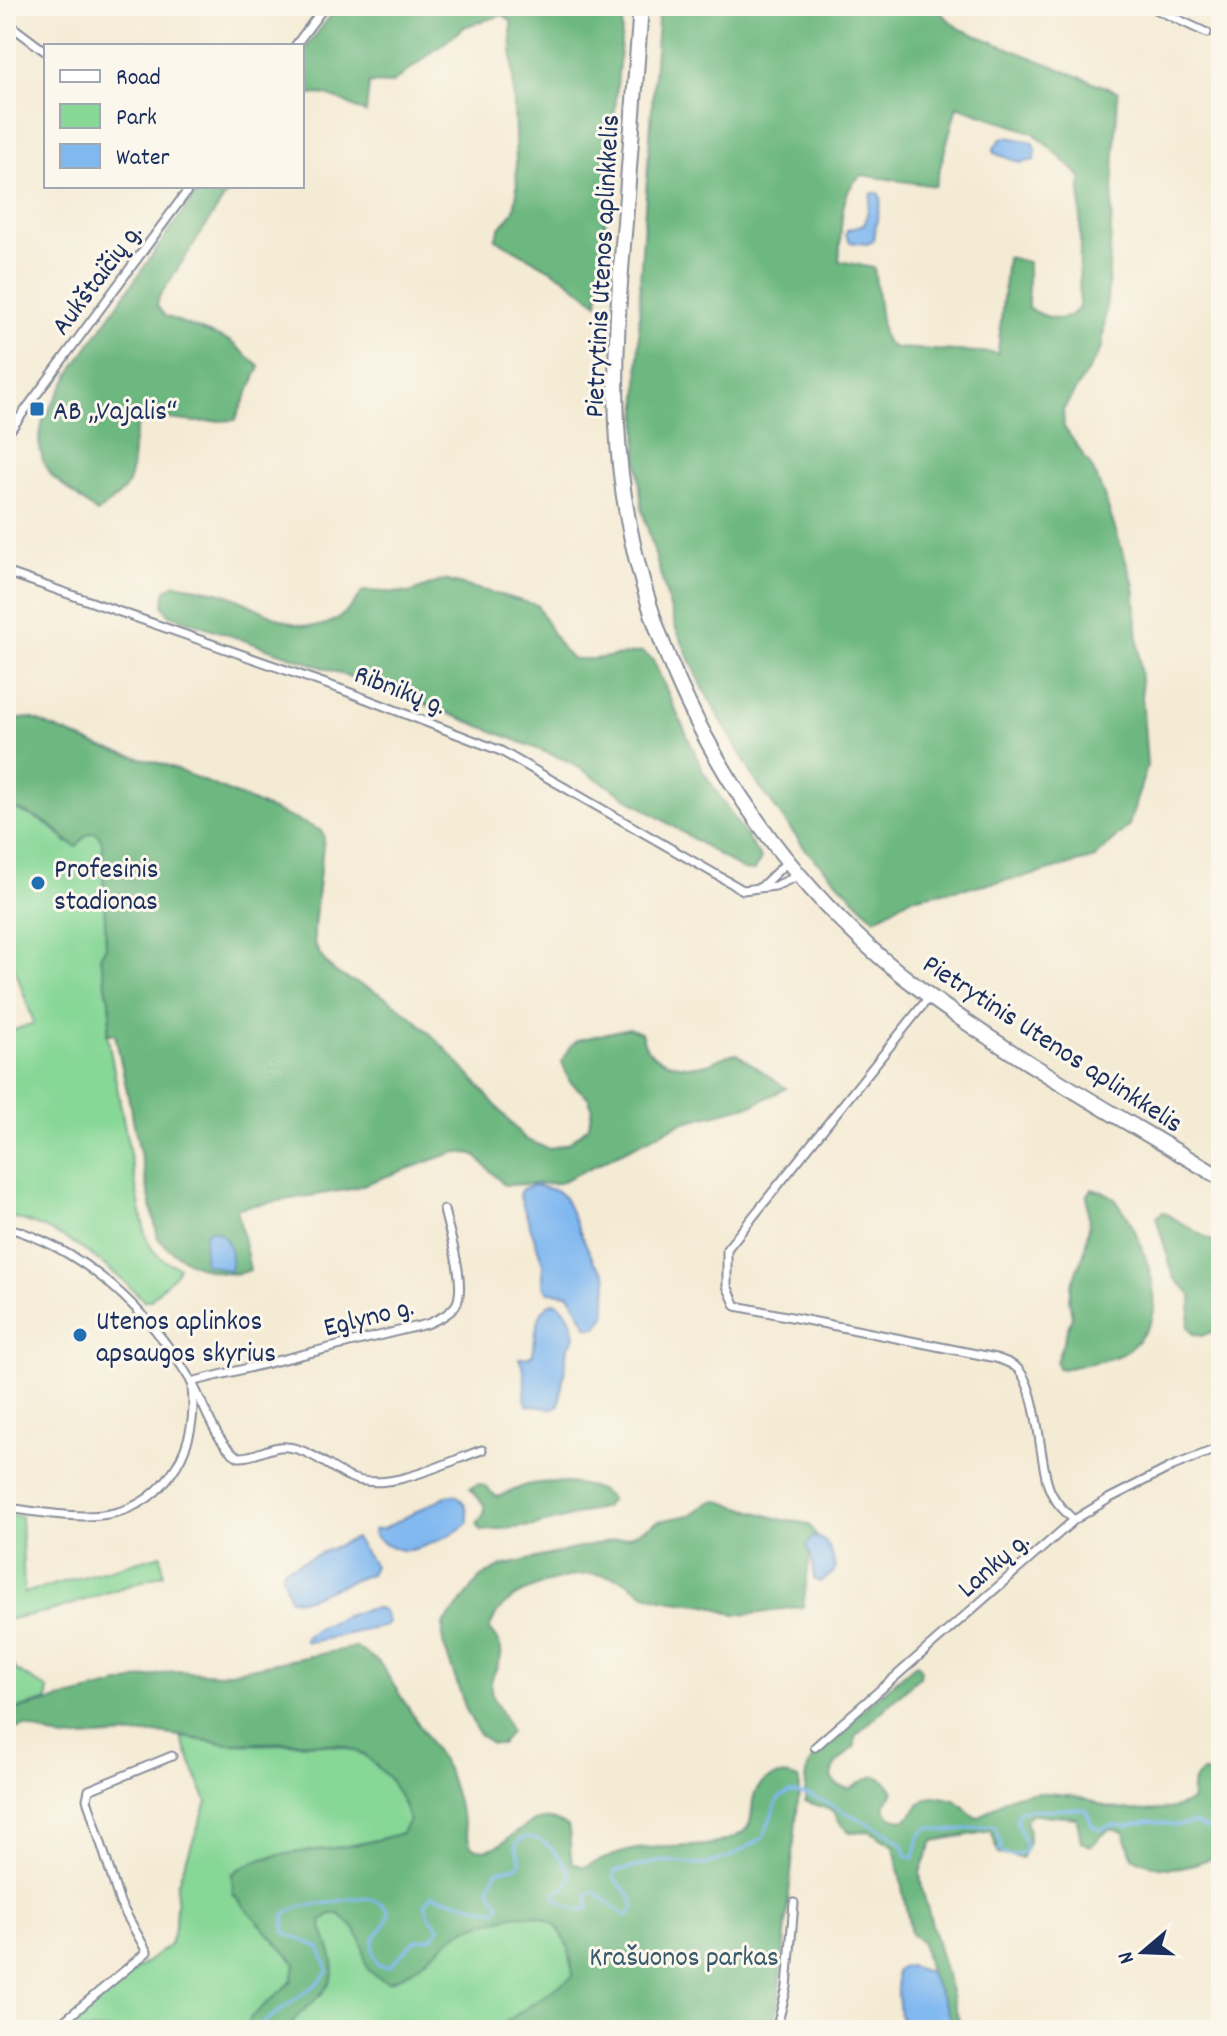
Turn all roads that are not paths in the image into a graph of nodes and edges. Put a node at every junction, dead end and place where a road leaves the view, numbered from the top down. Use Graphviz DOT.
graph roads {
  1 [pos="325,6"];
  2 [pos="641,6"];
  3 [pos="1149,6"];
  4 [pos="6,22"];
  5 [pos="1207,33"];
  6 [pos="296,44"];
  7 [pos="44,50"];
  8 [pos="190,188"];
  9 [pos="6,436"];
  10 [pos="6,572"];
  11 [pos="787,862"];
  12 [pos="798,876"];
  13 [pos="760,888"];
  14 [pos="930,996"];
  15 [pos="1221,1178"];
  16 [pos="444,1210"];
  17 [pos="6,1227"];
  18 [pos="191,1382"];
  19 [pos="1221,1447"];
  20 [pos="482,1450"];
  21 [pos="6,1508"];
  22 [pos="1074,1520"];
  23 [pos="815,1747"];
  24 [pos="172,1756"];
  25 [pos="794,1903"];
  26 [pos="6,2023"];
  27 [pos="11,2030"];
  28 [pos="53,2030"];
  29 [pos="776,2030"];
  1 -- 6 [label="street"];
  2 -- 11 [label="highway, Pietrytinis Utenos aplinkkelis"];
  3 -- 5 [label="street"];
  4 -- 7 [label="street"];
  8 -- 9 [label="street, Aukštaičių g."];
  10 -- 13 [label="street, Ribnikų g."];
  11 -- 12 [label="highway, Pietrytinis Utenos aplinkkelis"];
  11 -- 13 [label="street"];
  12 -- 13 [label="street"];
  12 -- 14 [label="highway, Pietrytinis Utenos aplinkkelis"];
  14 -- 15 [label="highway, Pietrytinis Utenos aplinkkelis"];
  14 -- 22 [label="street"];
  16 -- 18 [label="street, Eglyno g."];
  17 -- 18 [label="street"];
  18 -- 20 [label="street"];
  18 -- 21 [label="street"];
  19 -- 22 [label="street, Lankų g."];
  22 -- 23 [label="street, Lankų g."];
  24 -- 28 [label="street"];
  25 -- 29 [label="street"];
  26 -- 27 [label="street"];
}
